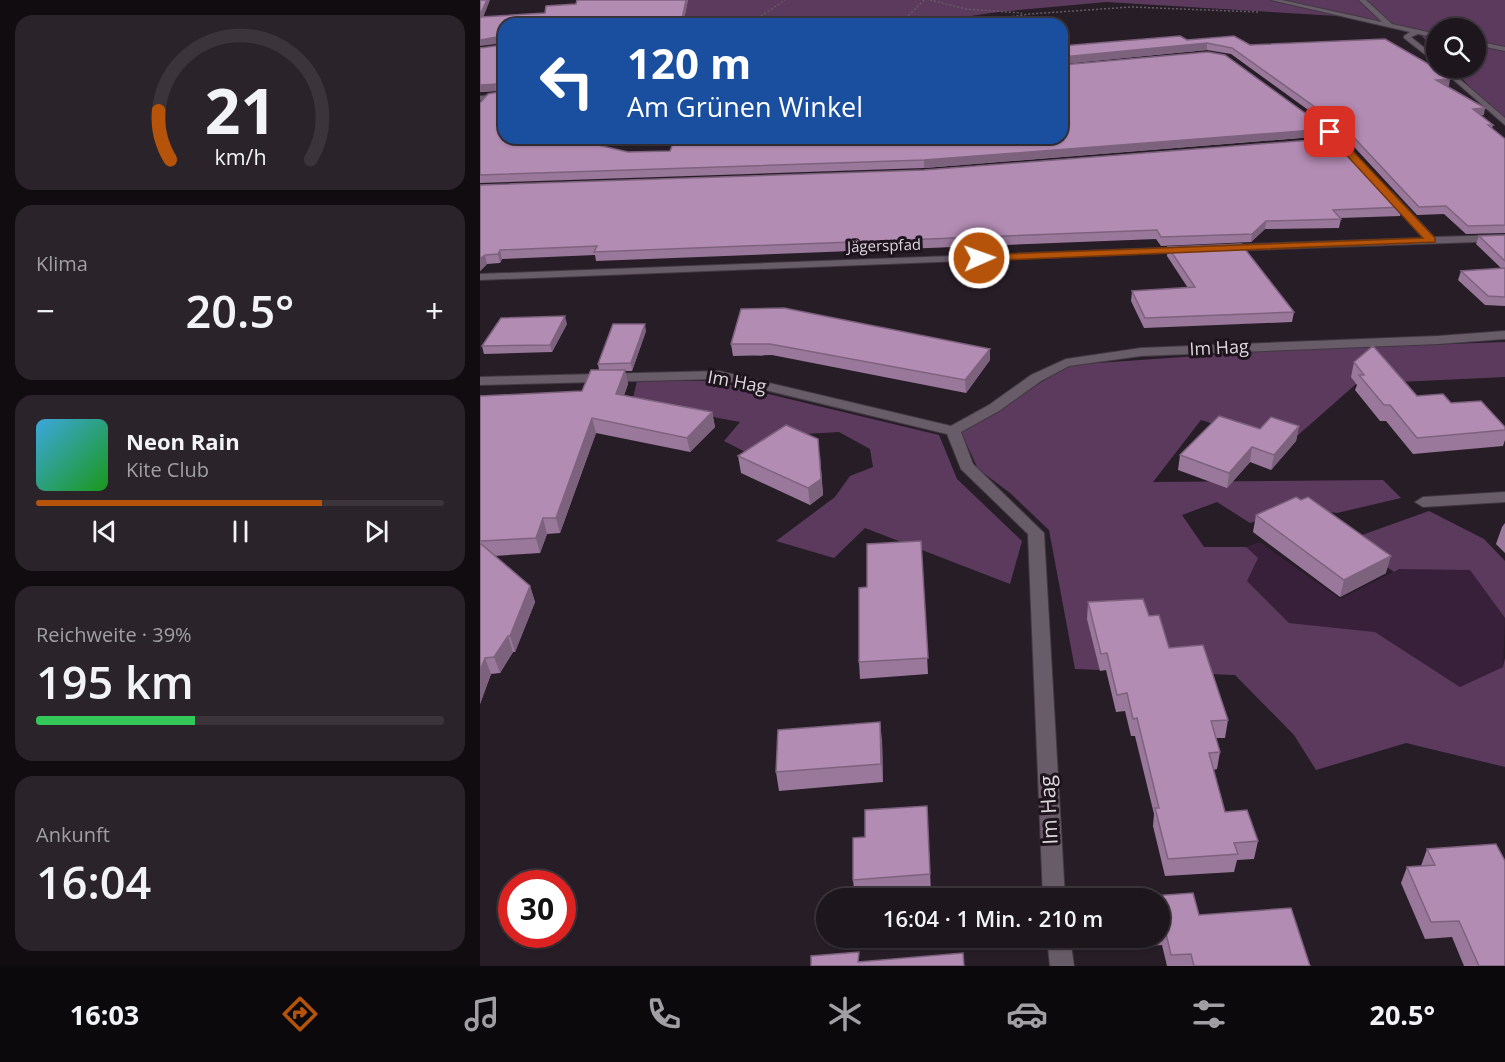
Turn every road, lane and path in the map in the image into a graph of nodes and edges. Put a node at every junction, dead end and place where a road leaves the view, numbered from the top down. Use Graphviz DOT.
graph roads {
  1 [pos="785,0"];
  2 [pos="924,0"];
  3 [pos="930,0"];
  4 [pos="1274,0"];
  5 [pos="1362,0"];
  6 [pos="1267,12"];
  7 [pos="1029,14"];
  8 [pos="761,16"];
  9 [pos="906,18"];
  10 [pos="1003,18"];
  11 [pos="1390,26"];
  12 [pos="1416,32"];
  13 [pos="1426,34"];
  14 [pos="1486,45"];
  15 [pos="1505,49"];
  16 [pos="1426,53"];
  17 [pos="1454,78"];
  18 [pos="498,96"];
  19 [pos="480,98"];
  20 [pos="1302,112"];
  21 [pos="1505,122"];
  22 [pos="1340,140"];
  23 [pos="1328,141"];
  24 [pos="1355,157"];
  25 [pos="1386,190"];
  26 [pos="1505,238"];
  27 [pos="1431,240"];
  28 [pos="480,277"];
  29 [pos="1505,335"];
  30 [pos="480,381"];
  31 [pos="953,431"];
  32 [pos="1505,497"];
  33 [pos="1423,502"];
  34 [pos="1054,888"];
  35 [pos="1060,948"];
  36 [pos="1062,966"];
  1 -- 8 [label="path"];
  2 -- 9 [label="path"];
  3 -- 7 [label="path"];
  4 -- 11 [label="street"];
  5 -- 11 [label="street"];
  6 -- 7 [label="path"];
  7 -- 10 [label="path"];
  11 -- 12 [label="street"];
  12 -- 13 [label="street"];
  12 -- 16 [label="street"];
  14 -- 15 [label="street"];
  17 -- 21 [label="street"];
  18 -- 19 [label="street"];
  20 -- 22 [label="street"];
  22 -- 23 [label="street"];
  22 -- 24 [label="street"];
  25 -- 27 [label="street"];
  26 -- 27 [label="street, Jägerspfad"];
  27 -- 28 [label="street, Jägerspfad"];
  29 -- 31 [label="street, Im Hag"];
  30 -- 31 [label="street, Im Hag"];
  31 -- 34 [label="street, Im Hag"];
  32 -- 33 [label="street"];
  35 -- 36 [label="street"];
}
